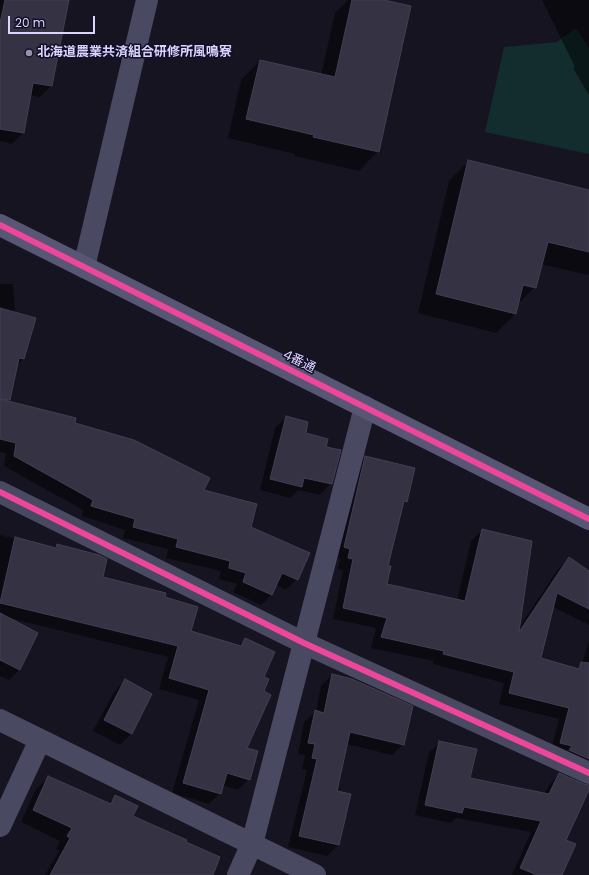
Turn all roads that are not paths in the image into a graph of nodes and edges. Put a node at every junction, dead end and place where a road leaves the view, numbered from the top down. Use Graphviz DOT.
graph roads {
  1 [pos="147,0"];
  2 [pos="0,225"];
  3 [pos="84,267"];
  4 [pos="365,407"];
  5 [pos="0,492"];
  6 [pos="589,519"];
  7 [pos="304,643"];
  8 [pos="0,720"];
  9 [pos="40,740"];
  10 [pos="589,773"];
  11 [pos="0,826"];
  12 [pos="252,844"];
  13 [pos="238,875"];
  14 [pos="315,875"];
  1 -- 3 [label="street"];
  2 -- 3 [label="street, 4番通"];
  3 -- 4 [label="street, 4番通"];
  4 -- 6 [label="street, 4番通"];
  4 -- 7 [label="street"];
  5 -- 7 [label="street"];
  7 -- 10 [label="street"];
  7 -- 12 [label="street"];
  8 -- 9 [label="street"];
  9 -- 11 [label="street"];
  9 -- 12 [label="street"];
  12 -- 13 [label="street"];
  12 -- 14 [label="street"];
}
